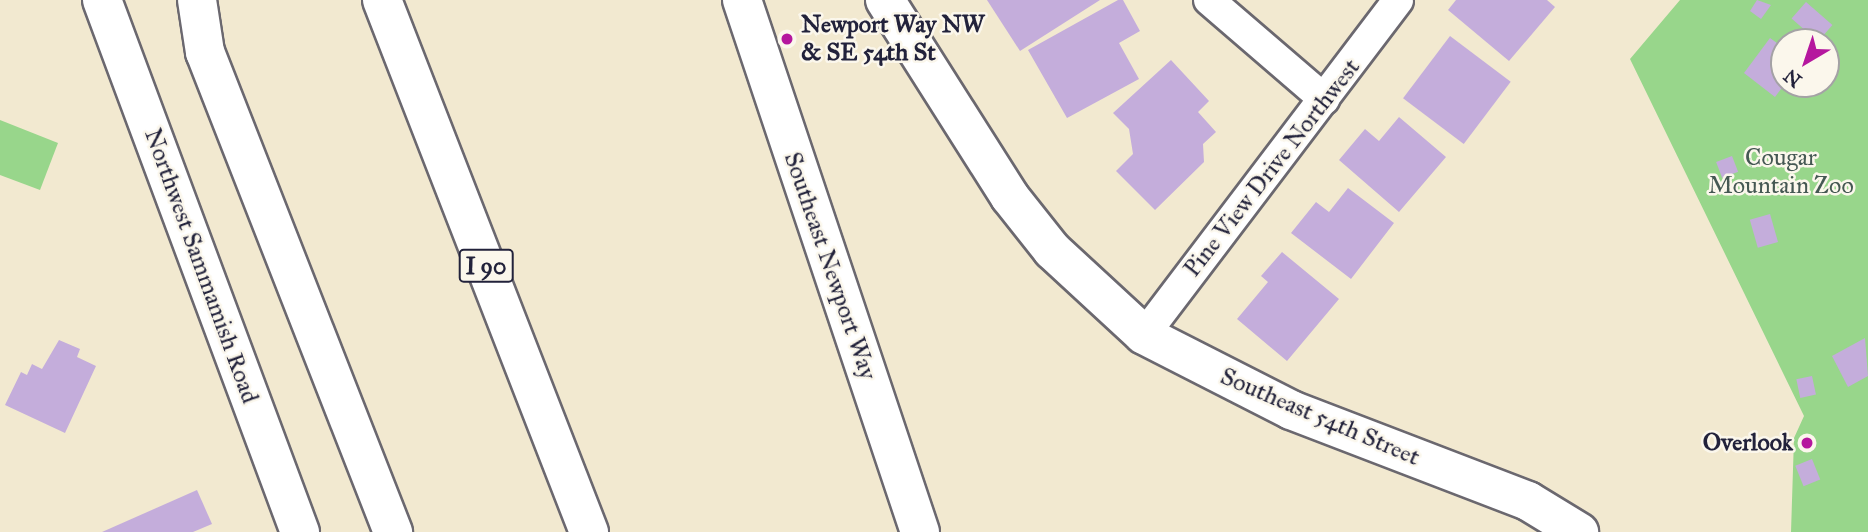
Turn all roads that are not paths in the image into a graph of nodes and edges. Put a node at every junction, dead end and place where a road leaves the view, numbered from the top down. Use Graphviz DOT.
graph roads {
  1 [pos="102,0"];
  2 [pos="197,0"];
  3 [pos="382,0"];
  4 [pos="742,0"];
  5 [pos="885,0"];
  6 [pos="1209,0"];
  7 [pos="1398,0"];
  8 [pos="1324,99"];
  9 [pos="1144,335"];
  10 [pos="300,532"];
  11 [pos="393,532"];
  12 [pos="589,532"];
  13 [pos="920,532"];
  14 [pos="1579,532"];
  1 -- 10 [label="main road, Northwest Sammamish Road"];
  2 -- 11 [label="main road"];
  3 -- 12 [label="main road, I 90"];
  4 -- 13 [label="main road, Southeast Newport Way"];
  5 -- 9 [label="main road, Southeast 54th Street"];
  6 -- 8 [label="street"];
  7 -- 8 [label="street, Pine View Drive Northwest"];
  8 -- 9 [label="street, Pine View Drive Northwest"];
  9 -- 14 [label="main road, Southeast 54th Street"];
}
